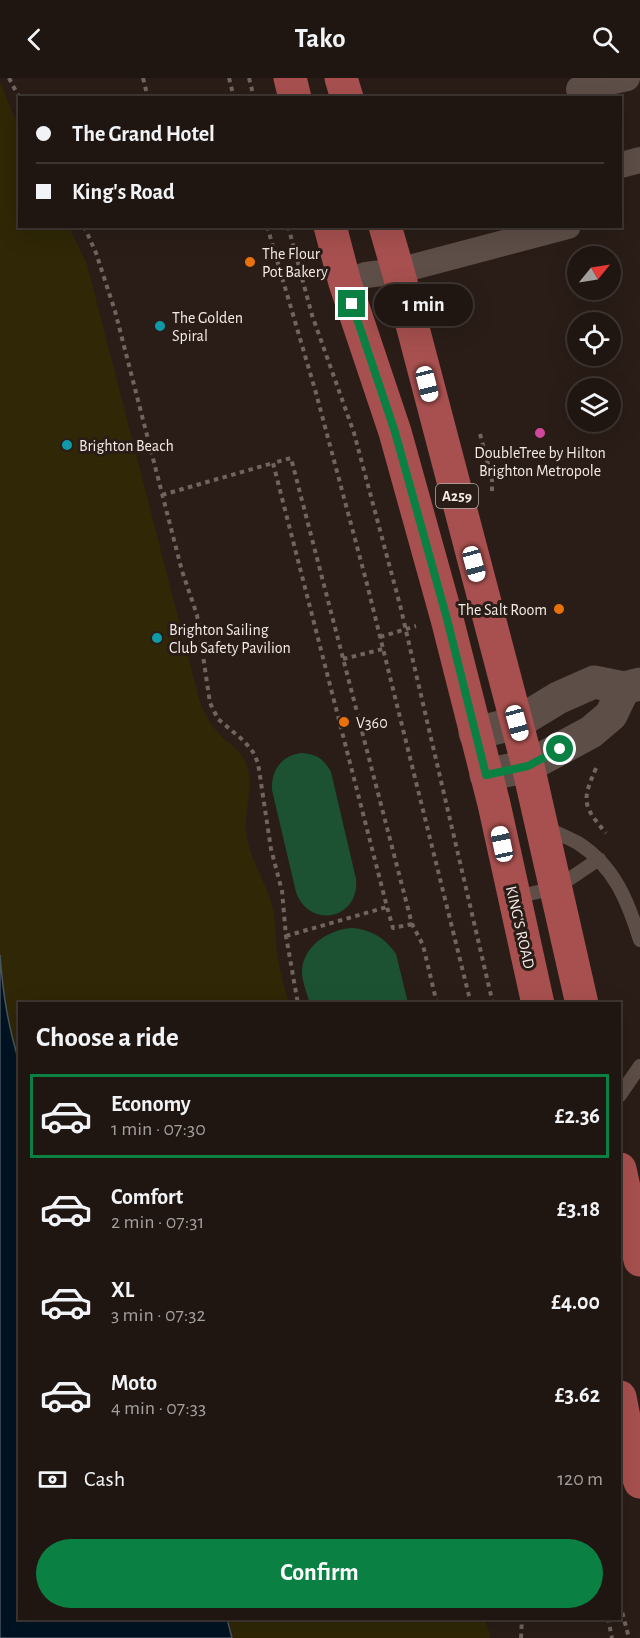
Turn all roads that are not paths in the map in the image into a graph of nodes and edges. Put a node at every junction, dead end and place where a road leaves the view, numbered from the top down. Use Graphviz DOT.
graph roads {
  1 [pos="290,78"];
  2 [pos="341,78"];
  3 [pos="627,78"];
  4 [pos="578,88"];
  5 [pos="294,96"];
  6 [pos="346,96"];
  7 [pos="640,160"];
  8 [pos="622,165"];
  9 [pos="331,228"];
  10 [pos="386,228"];
  11 [pos="559,228"];
  12 [pos="398,271"];
  13 [pos="345,283"];
  14 [pos="632,686"];
  15 [pos="517,723"];
  16 [pos="476,733"];
  17 [pos="528,766"];
  18 [pos="486,775"];
  19 [pos="542,826"];
  20 [pos="599,859"];
  21 [pos="556,888"];
  22 [pos="514,897"];
  23 [pos="640,940"];
  24 [pos="538,1002"];
  25 [pos="582,1002"];
  26 [pos="640,1066"];
  27 [pos="621,1094"];
  28 [pos="621,1173"];
  29 [pos="640,1260"];
  30 [pos="621,1402"];
  31 [pos="640,1482"];
  1 -- 5 [label="main road"];
  2 -- 6 [label="main road"];
  3 -- 4 [label="street"];
  7 -- 8 [label="street"];
  9 -- 13 [label="main road, KING'S ROAD / A259"];
  10 -- 12 [label="main road, A259"];
  11 -- 12 [label="street"];
  12 -- 13 [label="street"];
  12 -- 15 [label="main road, A259"];
  13 -- 16 [label="main road, KING'S ROAD / A259"];
  14 -- 15 [label="street"];
  14 -- 17 [label="street"];
  15 -- 16 [label="street"];
  15 -- 17 [label="main road, A259"];
  16 -- 18 [label="main road, KING'S ROAD / A259"];
  17 -- 18 [label="street"];
  17 -- 19 [label="main road, A259"];
  18 -- 22 [label="main road, KING'S ROAD / A259"];
  19 -- 20 [label="lane"];
  19 -- 21 [label="main road, A259"];
  20 -- 21 [label="lane"];
  20 -- 23 [label="lane"];
  21 -- 22 [label="lane"];
  21 -- 25 [label="main road, A259"];
  22 -- 24 [label="main road, KING'S ROAD / A259"];
  26 -- 27 [label="lane"];
  28 -- 29 [label="main road"];
  30 -- 31 [label="main road"];
}
